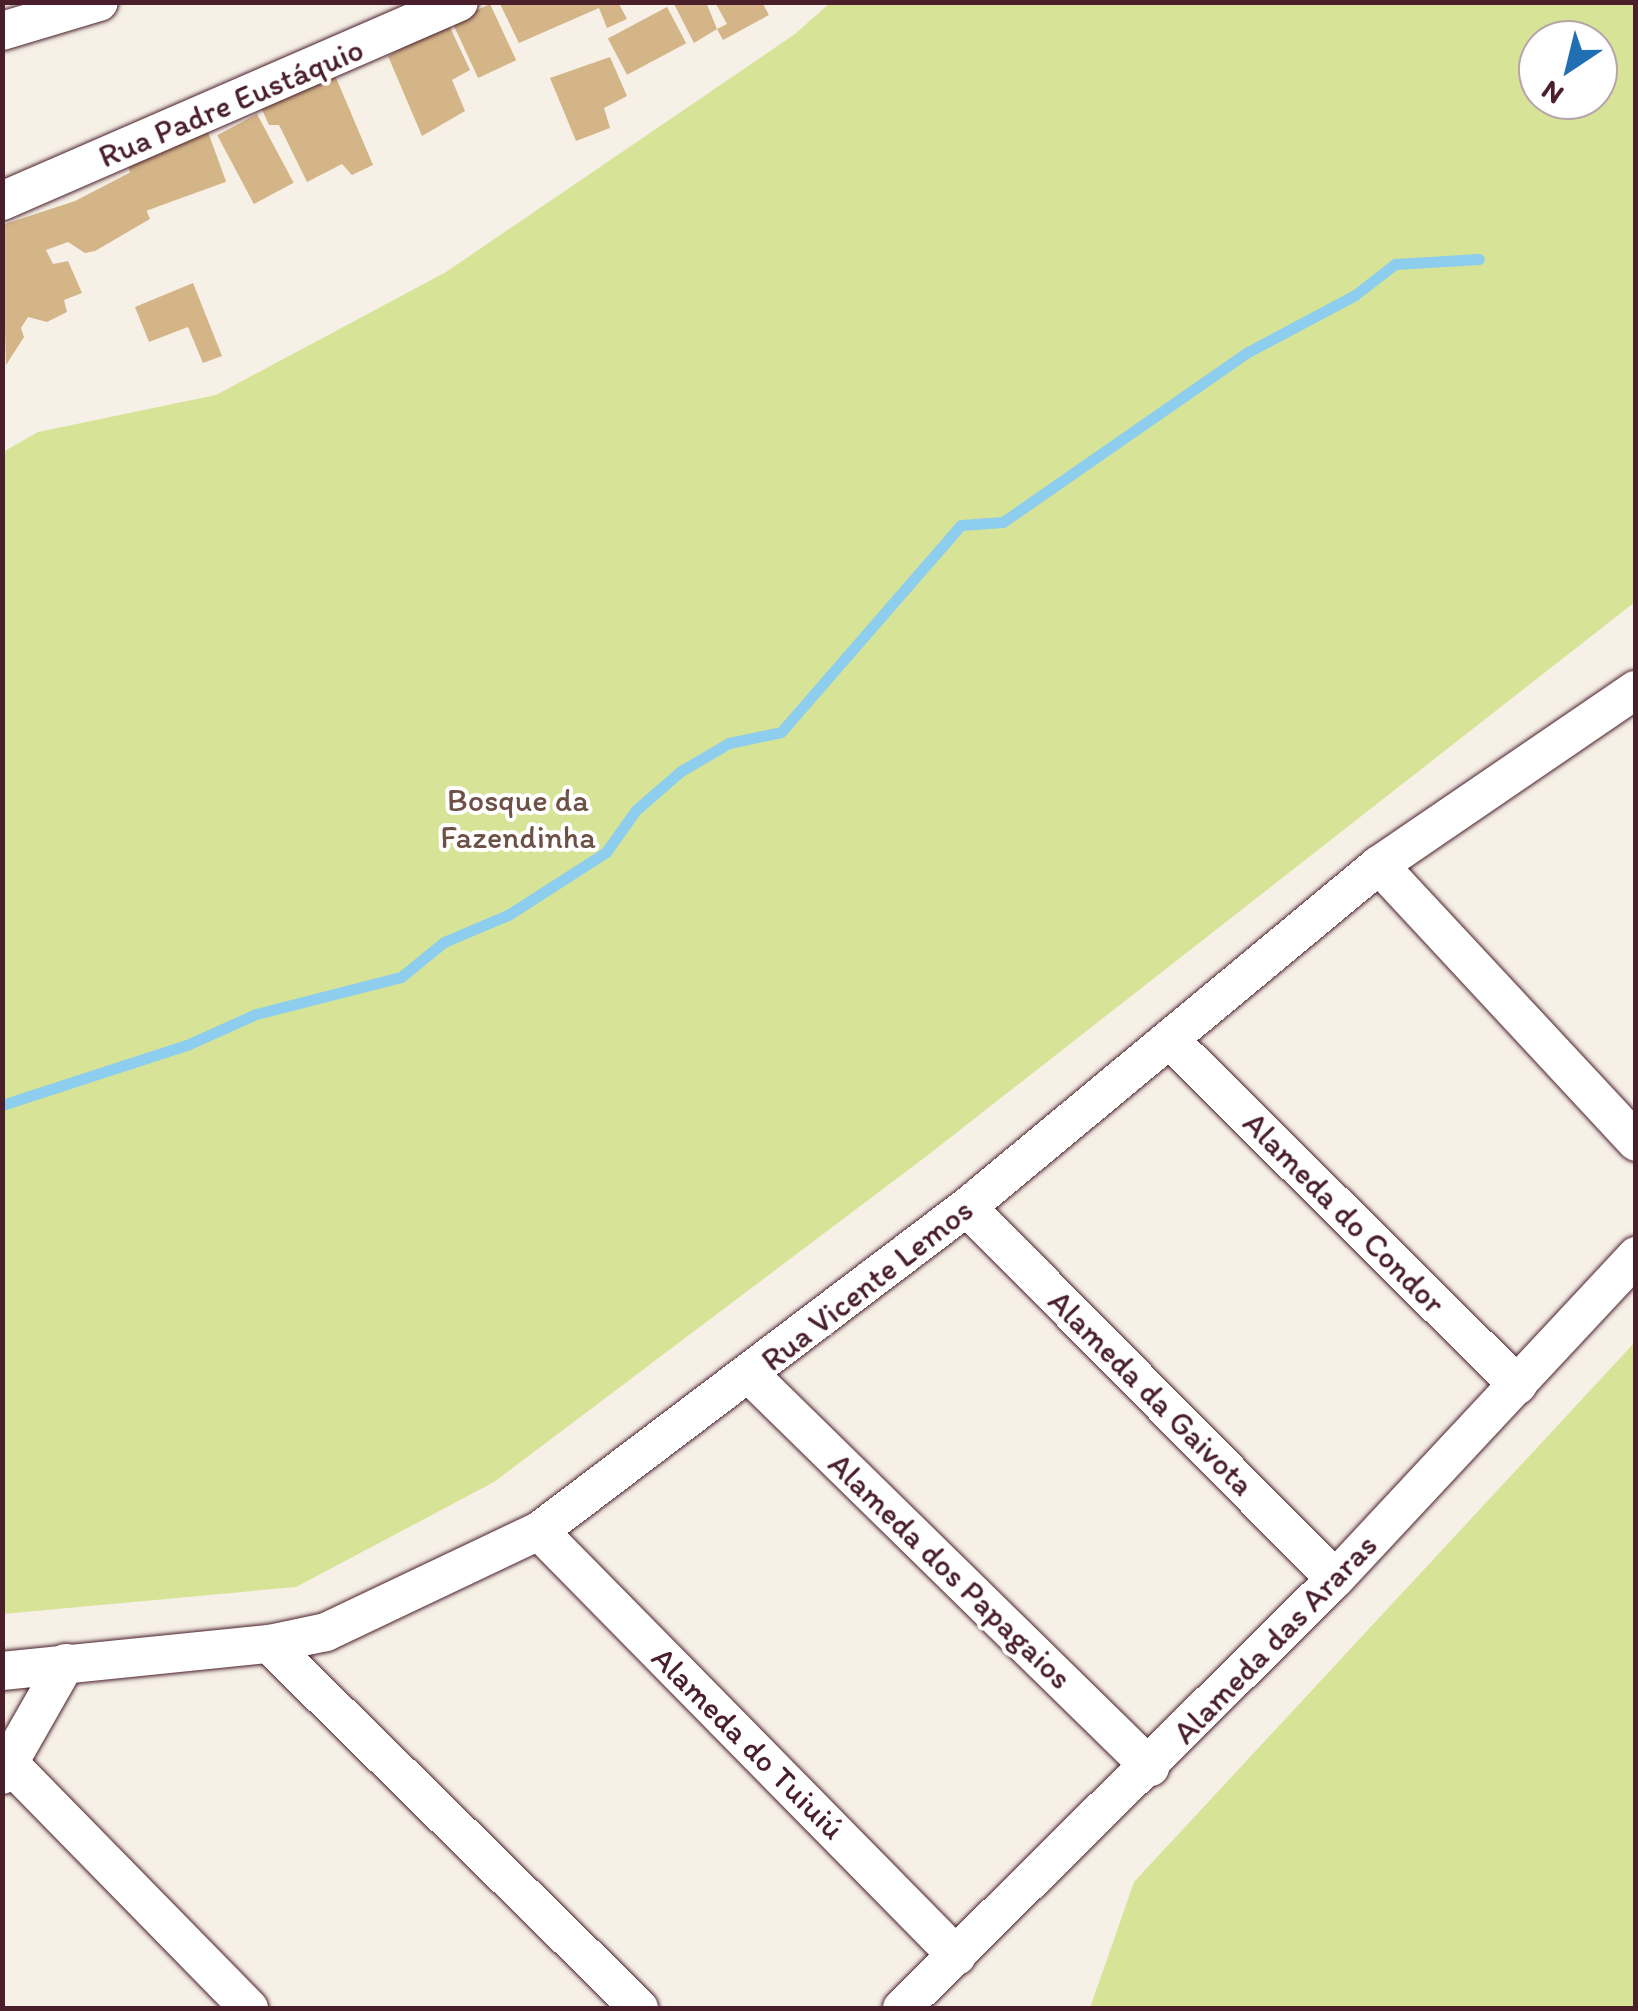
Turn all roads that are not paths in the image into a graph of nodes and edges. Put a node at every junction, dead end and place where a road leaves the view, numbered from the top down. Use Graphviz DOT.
graph roads {
  1 [pos="100,2"];
  2 [pos="459,2"];
  3 [pos="2,31"];
  4 [pos="2,201"];
  5 [pos="1636,690"];
  6 [pos="1380,865"];
  7 [pos="1170,1040"];
  8 [pos="1636,1142"];
  9 [pos="967,1206"];
  10 [pos="1636,1256"];
  11 [pos="750,1376"];
  12 [pos="1518,1385"];
  13 [pos="539,1531"];
  14 [pos="1335,1579"];
  15 [pos="269,1644"];
  16 [pos="66,1664"];
  17 [pos="2,1670"];
  18 [pos="5,1765"];
  19 [pos="1150,1767"];
  20 [pos="957,1956"];
  21 [pos="249,2008"];
  22 [pos="638,2008"];
  23 [pos="902,2008"];
  1 -- 3 [label="street"];
  2 -- 4 [label="street, Rua Padre Eustáquio"];
  5 -- 6 [label="street, Rua Vicente Lemos"];
  6 -- 7 [label="street, Rua Vicente Lemos"];
  6 -- 8 [label="street"];
  7 -- 9 [label="street, Rua Vicente Lemos"];
  7 -- 12 [label="street, Alameda do Condor"];
  9 -- 11 [label="street, Rua Vicente Lemos"];
  9 -- 14 [label="street, Alameda da Gaivota"];
  10 -- 12 [label="street, Alameda das Araras"];
  11 -- 13 [label="street, Rua Vicente Lemos"];
  11 -- 19 [label="street, Alameda dos Papagaios"];
  12 -- 14 [label="street, Alameda das Araras"];
  13 -- 15 [label="street, Rua Vicente Lemos"];
  13 -- 20 [label="street, Alameda do Tuiuiú"];
  14 -- 19 [label="street, Alameda das Araras"];
  15 -- 16 [label="street, Rua Vicente Lemos"];
  15 -- 22 [label="street"];
  16 -- 17 [label="street, Rua Vicente Lemos"];
  16 -- 18 [label="street"];
  18 -- 21 [label="street"];
  19 -- 20 [label="street, Alameda das Araras"];
  20 -- 23 [label="street, Alameda das Araras"];
}
